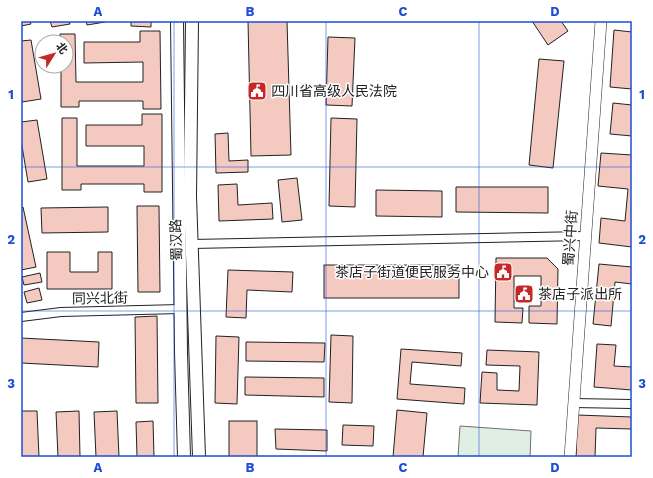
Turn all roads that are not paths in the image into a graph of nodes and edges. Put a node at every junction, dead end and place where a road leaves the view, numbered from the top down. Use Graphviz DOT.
graph roads {
  1 [pos="177,21"];
  2 [pos="192,21"];
  3 [pos="601,21"];
  4 [pos="585,236"];
  5 [pos="191,244"];
  6 [pos="180,308"];
  7 [pos="21,317"];
  8 [pos="573,403"];
  9 [pos="632,404"];
  10 [pos="184,457"];
  11 [pos="199,457"];
  12 [pos="570,457"];
  1 -- 6 [label="main road, 蜀汉路"];
  2 -- 5 [label="main road, 蜀汉路"];
  3 -- 4 [label="street, 蜀兴中街"];
  4 -- 5 [label="street"];
  4 -- 8 [label="street, 蜀兴中街"];
  5 -- 11 [label="main road, 蜀汉路"];
  6 -- 7 [label="street, 同兴北街"];
  6 -- 10 [label="main road, 蜀汉路"];
  8 -- 9 [label="street"];
  8 -- 12 [label="street, 蜀兴中街"];
}
